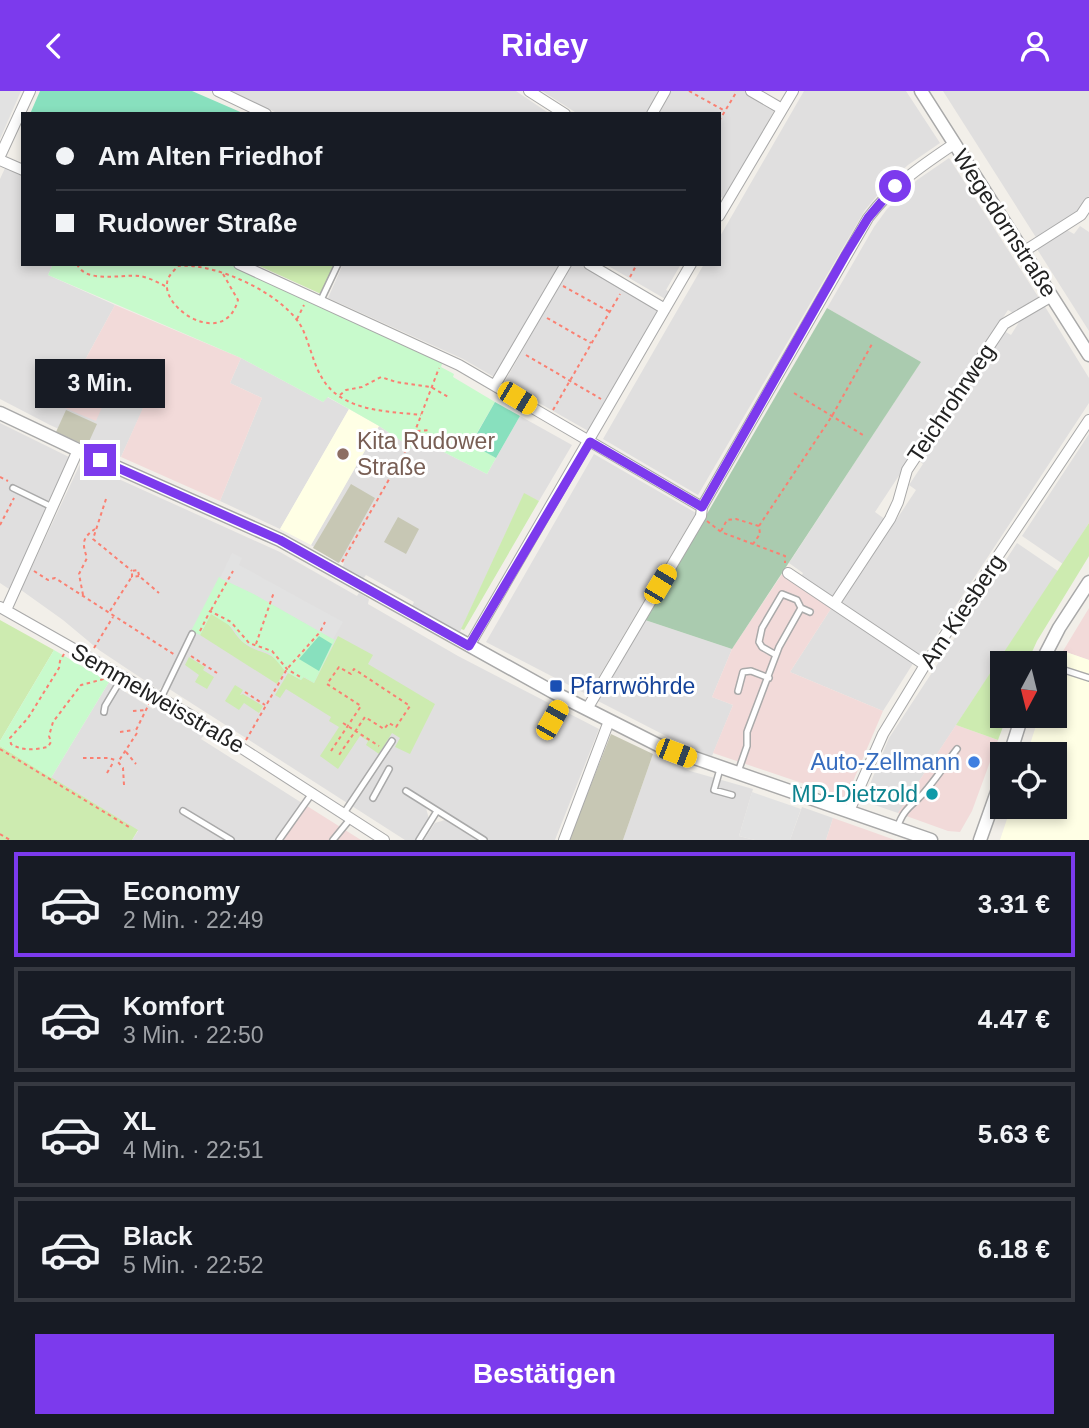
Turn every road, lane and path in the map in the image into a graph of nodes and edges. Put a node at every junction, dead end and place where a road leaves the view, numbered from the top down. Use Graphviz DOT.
graph roads {
  1 [pos="30,91"];
  2 [pos="218,91"];
  3 [pos="529,91"];
  4 [pos="665,91"];
  5 [pos="689,91"];
  6 [pos="737,91"];
  7 [pos="751,91"];
  8 [pos="793,91"];
  9 [pos="921,91"];
  10 [pos="782,109"];
  11 [pos="725,111"];
  12 [pos="262,112"];
  13 [pos="562,112"];
  14 [pos="653,112"];
  15 [pos="721,118"];
  16 [pos="954,144"];
  17 [pos="0,158"];
  18 [pos="21,169"];
  19 [pos="1089,203"];
  20 [pos="721,211"];
  21 [pos="1023,252"];
  22 [pos="77,266"];
  23 [pos="176,266"];
  24 [pos="190,266"];
  25 [pos="243,266"];
  26 [pos="337,266"];
  27 [pos="565,266"];
  28 [pos="592,266"];
  29 [pos="637,266"];
  30 [pos="690,266"];
  31 [pos="223,274"];
  32 [pos="555,283"];
  33 [pos="625,286"];
  34 [pos="166,287"];
  35 [pos="1052,296"];
  36 [pos="309,297"];
  37 [pos="320,302"];
  38 [pos="665,309"];
  39 [pos="537,312"];
  40 [pos="610,313"];
  41 [pos="297,320"];
  42 [pos="592,344"];
  43 [pos="872,344"];
  44 [pos="516,349"];
  45 [pos="1089,355"];
  46 [pos="444,357"];
  47 [pos="570,381"];
  48 [pos="495,385"];
  49 [pos="431,387"];
  50 [pos="794,393"];
  51 [pos="339,396"];
  52 [pos="450,398"];
  53 [pos="601,399"];
  54 [pos="0,413"];
  55 [pos="421,415"];
  56 [pos="832,416"];
  57 [pos="549,418"];
  58 [pos="1089,420"];
  59 [pos="430,430"];
  60 [pos="415,431"];
  61 [pos="863,435"];
  62 [pos="590,442"];
  63 [pos="78,450"];
  64 [pos="15,489"];
  65 [pos="106,499"];
  66 [pos="52,507"];
  67 [pos="702,507"];
  68 [pos="704,518"];
  69 [pos="0,525"];
  70 [pos="759,526"];
  71 [pos="97,527"];
  72 [pos="720,532"];
  73 [pos="753,545"];
  74 [pos="26,565"];
  75 [pos="132,571"];
  76 [pos="233,571"];
  77 [pos="337,572"];
  78 [pos="788,572"];
  79 [pos="139,576"];
  80 [pos="132,577"];
  81 [pos="1089,582"];
  82 [pos="274,592"];
  83 [pos="159,593"];
  84 [pos="83,596"];
  85 [pos="834,604"];
  86 [pos="3,608"];
  87 [pos="801,608"];
  88 [pos="210,611"];
  89 [pos="810,612"];
  90 [pos="109,613"];
  91 [pos="113,616"];
  92 [pos="325,622"];
  93 [pos="195,633"];
  94 [pos="69,645"];
  95 [pos="256,645"];
  96 [pos="469,646"];
  97 [pos="1048,651"];
  98 [pos="188,654"];
  99 [pos="776,655"];
  100 [pos="89,656"];
  101 [pos="176,656"];
  102 [pos="925,665"];
  103 [pos="287,669"];
  104 [pos="1068,671"];
  105 [pos="217,673"];
  106 [pos="123,676"];
  107 [pos="302,678"];
  108 [pos="769,678"];
  109 [pos="1089,678"];
  110 [pos="738,691"];
  111 [pos="244,692"];
  112 [pos="155,698"];
  113 [pos="564,698"];
  114 [pos="266,706"];
  115 [pos="587,709"];
  116 [pos="147,710"];
  117 [pos="134,711"];
  118 [pos="358,711"];
  119 [pos="104,712"];
  120 [pos="365,717"];
  121 [pos="609,721"];
  122 [pos="343,723"];
  123 [pos="348,726"];
  124 [pos="135,730"];
  125 [pos="356,731"];
  126 [pos="120,732"];
  127 [pos="544,733"];
  128 [pos="392,741"];
  129 [pos="242,747"];
  130 [pos="0,749"];
  131 [pos="957,749"];
  132 [pos="125,751"];
  133 [pos="331,751"];
  134 [pos="385,751"];
  135 [pos="339,755"];
  136 [pos="83,758"];
  137 [pos="116,761"];
  138 [pos="136,764"];
  139 [pos="389,769"];
  140 [pos="720,769"];
  141 [pos="107,773"];
  142 [pos="737,775"];
  143 [pos="124,785"];
  144 [pos="406,791"];
  145 [pos="313,792"];
  146 [pos="732,795"];
  147 [pos="373,799"];
  148 [pos="183,811"];
  149 [pos="437,811"];
  150 [pos="849,811"];
  151 [pos="990,812"];
  152 [pos="354,817"];
  153 [pos="129,827"];
  154 [pos="897,828"];
  155 [pos="0,834"];
  156 [pos="9,840"];
  157 [pos="231,840"];
  158 [pos="279,840"];
  159 [pos="333,840"];
  160 [pos="384,840"];
  161 [pos="419,840"];
  162 [pos="484,840"];
  163 [pos="564,840"];
  164 [pos="931,840"];
  165 [pos="980,840"];
  1 -- 17 [label="street"];
  2 -- 12 [label="street"];
  3 -- 13 [label="street"];
  4 -- 14 [label="street"];
  5 -- 11 [label="path"];
  6 -- 11 [label="path"];
  7 -- 10 [label="street"];
  8 -- 10 [label="street"];
  9 -- 16 [label="street, Wegedornstraße"];
  10 -- 20 [label="street"];
  11 -- 15 [label="path"];
  16 -- 21 [label="street, Wegedornstraße"];
  16 -- 67 [label="street"];
  17 -- 18 [label="street"];
  19 -- 21 [label="street"];
  21 -- 35 [label="street, Wegedornstraße"];
  22 -- 34 [label="path"];
  23 -- 34 [label="path"];
  24 -- 31 [label="path"];
  25 -- 36 [label="street"];
  26 -- 37 [label="lane"];
  27 -- 32 [label="street"];
  28 -- 33 [label="street"];
  29 -- 33 [label="path"];
  30 -- 38 [label="street"];
  31 -- 34 [label="path"];
  31 -- 41 [label="path"];
  32 -- 39 [label="street"];
  32 -- 40 [label="path"];
  33 -- 38 [label="street"];
  33 -- 40 [label="path"];
  35 -- 45 [label="street, Wegedornstraße"];
  35 -- 85 [label="street, Teichrohrweg"];
  36 -- 37 [label="street"];
  36 -- 41 [label="path"];
  37 -- 46 [label="street"];
  38 -- 62 [label="street"];
  39 -- 42 [label="path"];
  39 -- 44 [label="street"];
  40 -- 42 [label="path"];
  41 -- 51 [label="path"];
  42 -- 47 [label="path"];
  43 -- 56 [label="path"];
  44 -- 47 [label="path"];
  44 -- 48 [label="street"];
  46 -- 48 [label="street"];
  46 -- 49 [label="path"];
  47 -- 53 [label="path"];
  47 -- 57 [label="path"];
  48 -- 57 [label="street"];
  49 -- 51 [label="path"];
  49 -- 52 [label="path"];
  49 -- 55 [label="path"];
  50 -- 56 [label="path"];
  51 -- 55 [label="path"];
  54 -- 63 [label="street"];
  55 -- 60 [label="path"];
  56 -- 61 [label="path"];
  56 -- 70 [label="path"];
  57 -- 62 [label="street"];
  58 -- 102 [label="street, Am Kiesberg"];
  59 -- 60 [label="path"];
  60 -- 77 [label="path"];
  62 -- 67 [label="street"];
  62 -- 96 [label="street"];
  63 -- 66 [label="street"];
  63 -- 77 [label="street"];
  64 -- 66 [label="lane"];
  64 -- 69 [label="path"];
  65 -- 71 [label="path"];
  66 -- 74 [label="street"];
  67 -- 115 [label="street"];
  68 -- 72 [label="path"];
  70 -- 72 [label="path"];
  70 -- 73 [label="path"];
  71 -- 75 [label="path"];
  71 -- 84 [label="path"];
  72 -- 73 [label="path"];
  73 -- 78 [label="path"];
  74 -- 84 [label="path"];
  74 -- 86 [label="street"];
  75 -- 79 [label="path"];
  75 -- 80 [label="path"];
  76 -- 88 [label="path"];
  77 -- 96 [label="street"];
  78 -- 85 [label="street"];
  79 -- 80 [label="path"];
  79 -- 83 [label="path"];
  80 -- 90 [label="path"];
  81 -- 97 [label="street"];
  82 -- 95 [label="path"];
  84 -- 90 [label="path"];
  85 -- 102 [label="street"];
  86 -- 94 [label="street, Semmelweisstraße"];
  87 -- 89 [label="lane"];
  87 -- 99 [label="lane"];
  87 -- 99 [label="lane"];
  88 -- 93 [label="path"];
  88 -- 95 [label="path"];
  90 -- 91 [label="path"];
  91 -- 100 [label="path"];
  91 -- 101 [label="path"];
  92 -- 103 [label="path"];
  93 -- 112 [label="lane"];
  94 -- 100 [label="street, Semmelweisstraße"];
  94 -- 106 [label="path"];
  95 -- 103 [label="path"];
  96 -- 113 [label="street"];
  98 -- 105 [label="path"];
  99 -- 108 [label="lane"];
  100 -- 106 [label="street, Semmelweisstraße"];
  102 -- 150 [label="street, Am Kiesberg"];
  103 -- 107 [label="path"];
  103 -- 114 [label="path"];
  104 -- 109 [label="lane"];
  106 -- 112 [label="street, Semmelweisstraße"];
  106 -- 119 [label="lane"];
  108 -- 110 [label="lane"];
  108 -- 142 [label="lane"];
  111 -- 114 [label="path"];
  112 -- 116 [label="path"];
  112 -- 129 [label="street, Semmelweisstraße"];
  113 -- 115 [label="street"];
  113 -- 127 [label="lane"];
  114 -- 129 [label="path"];
  115 -- 121 [label="street"];
  116 -- 117 [label="path"];
  116 -- 124 [label="path"];
  118 -- 120 [label="path"];
  118 -- 120 [label="path"];
  118 -- 123 [label="path"];
  120 -- 125 [label="path"];
  121 -- 140 [label="street"];
  121 -- 163 [label="street"];
  122 -- 123 [label="path"];
  123 -- 125 [label="path"];
  123 -- 133 [label="path"];
  124 -- 126 [label="path"];
  124 -- 132 [label="path"];
  125 -- 134 [label="path"];
  125 -- 135 [label="path"];
  128 -- 134 [label="lane"];
  129 -- 145 [label="street, Semmelweisstraße"];
  130 -- 153 [label="path"];
  131 -- 154 [label="lane"];
  132 -- 137 [label="path"];
  132 -- 138 [label="path"];
  134 -- 152 [label="lane"];
  136 -- 137 [label="path"];
  137 -- 141 [label="path"];
  137 -- 143 [label="path"];
  139 -- 147 [label="lane"];
  140 -- 142 [label="street"];
  140 -- 146 [label="lane"];
  142 -- 150 [label="street"];
  144 -- 149 [label="lane"];
  145 -- 152 [label="street, Semmelweisstraße"];
  145 -- 158 [label="lane"];
  148 -- 157 [label="lane"];
  149 -- 161 [label="lane"];
  149 -- 162 [label="lane"];
  150 -- 154 [label="street"];
  151 -- 165 [label="street"];
  152 -- 159 [label="lane"];
  152 -- 160 [label="street, Semmelweisstraße"];
  154 -- 164 [label="street"];
  155 -- 156 [label="path"];
}
